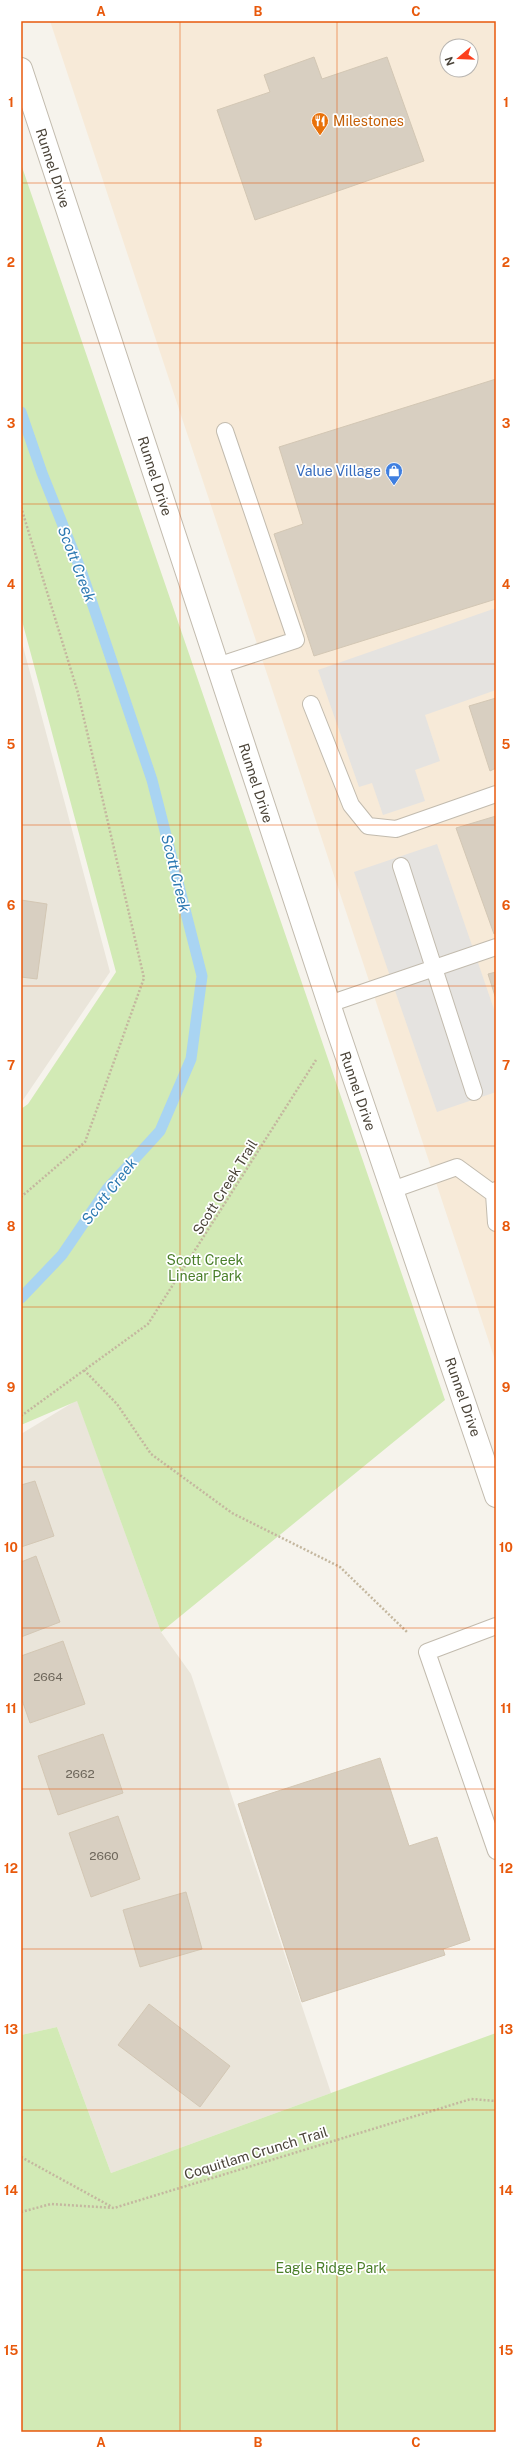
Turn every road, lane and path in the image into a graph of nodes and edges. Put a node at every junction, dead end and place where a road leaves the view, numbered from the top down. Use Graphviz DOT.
graph roads {
  1 [pos="21,69"];
  2 [pos="225,431"];
  3 [pos="21,507"];
  4 [pos="217,666"];
  5 [pos="311,704"];
  6 [pos="496,794"];
  7 [pos="401,866"];
  8 [pos="496,948"];
  9 [pos="432,969"];
  10 [pos="330,1004"];
  11 [pos="337,1028"];
  12 [pos="474,1092"];
  13 [pos="392,1190"];
  14 [pos="495,1196"];
  15 [pos="21,1197"];
  16 [pos="496,1223"];
  17 [pos="84,1370"];
  18 [pos="21,1416"];
  19 [pos="496,1496"];
  20 [pos="496,1626"];
  21 [pos="427,1652"];
  22 [pos="496,1852"];
  23 [pos="496,2101"];
  24 [pos="21,2157"];
  25 [pos="114,2208"];
  26 [pos="21,2212"];
  1 -- 4 [label="street, Runnel Drive"];
  2 -- 4 [label="lane"];
  3 -- 15 [label="path"];
  4 -- 10 [label="street, Runnel Drive"];
  5 -- 6 [label="lane"];
  7 -- 9 [label="lane"];
  8 -- 9 [label="lane"];
  9 -- 10 [label="lane"];
  9 -- 12 [label="lane"];
  10 -- 11 [label="street, Runnel Drive"];
  11 -- 13 [label="street, Runnel Drive"];
  11 -- 17 [label="path, Scott Creek Trail"];
  13 -- 14 [label="lane"];
  13 -- 19 [label="street, Runnel Drive"];
  14 -- 16 [label="lane"];
  17 -- 18 [label="path, Scott Creek Trail"];
  17 -- 21 [label="path"];
  20 -- 21 [label="lane"];
  21 -- 22 [label="lane"];
  23 -- 25 [label="path, Coquitlam Crunch Trail"];
  24 -- 25 [label="path"];
  25 -- 26 [label="path, Coquitlam Crunch Trail"];
}
